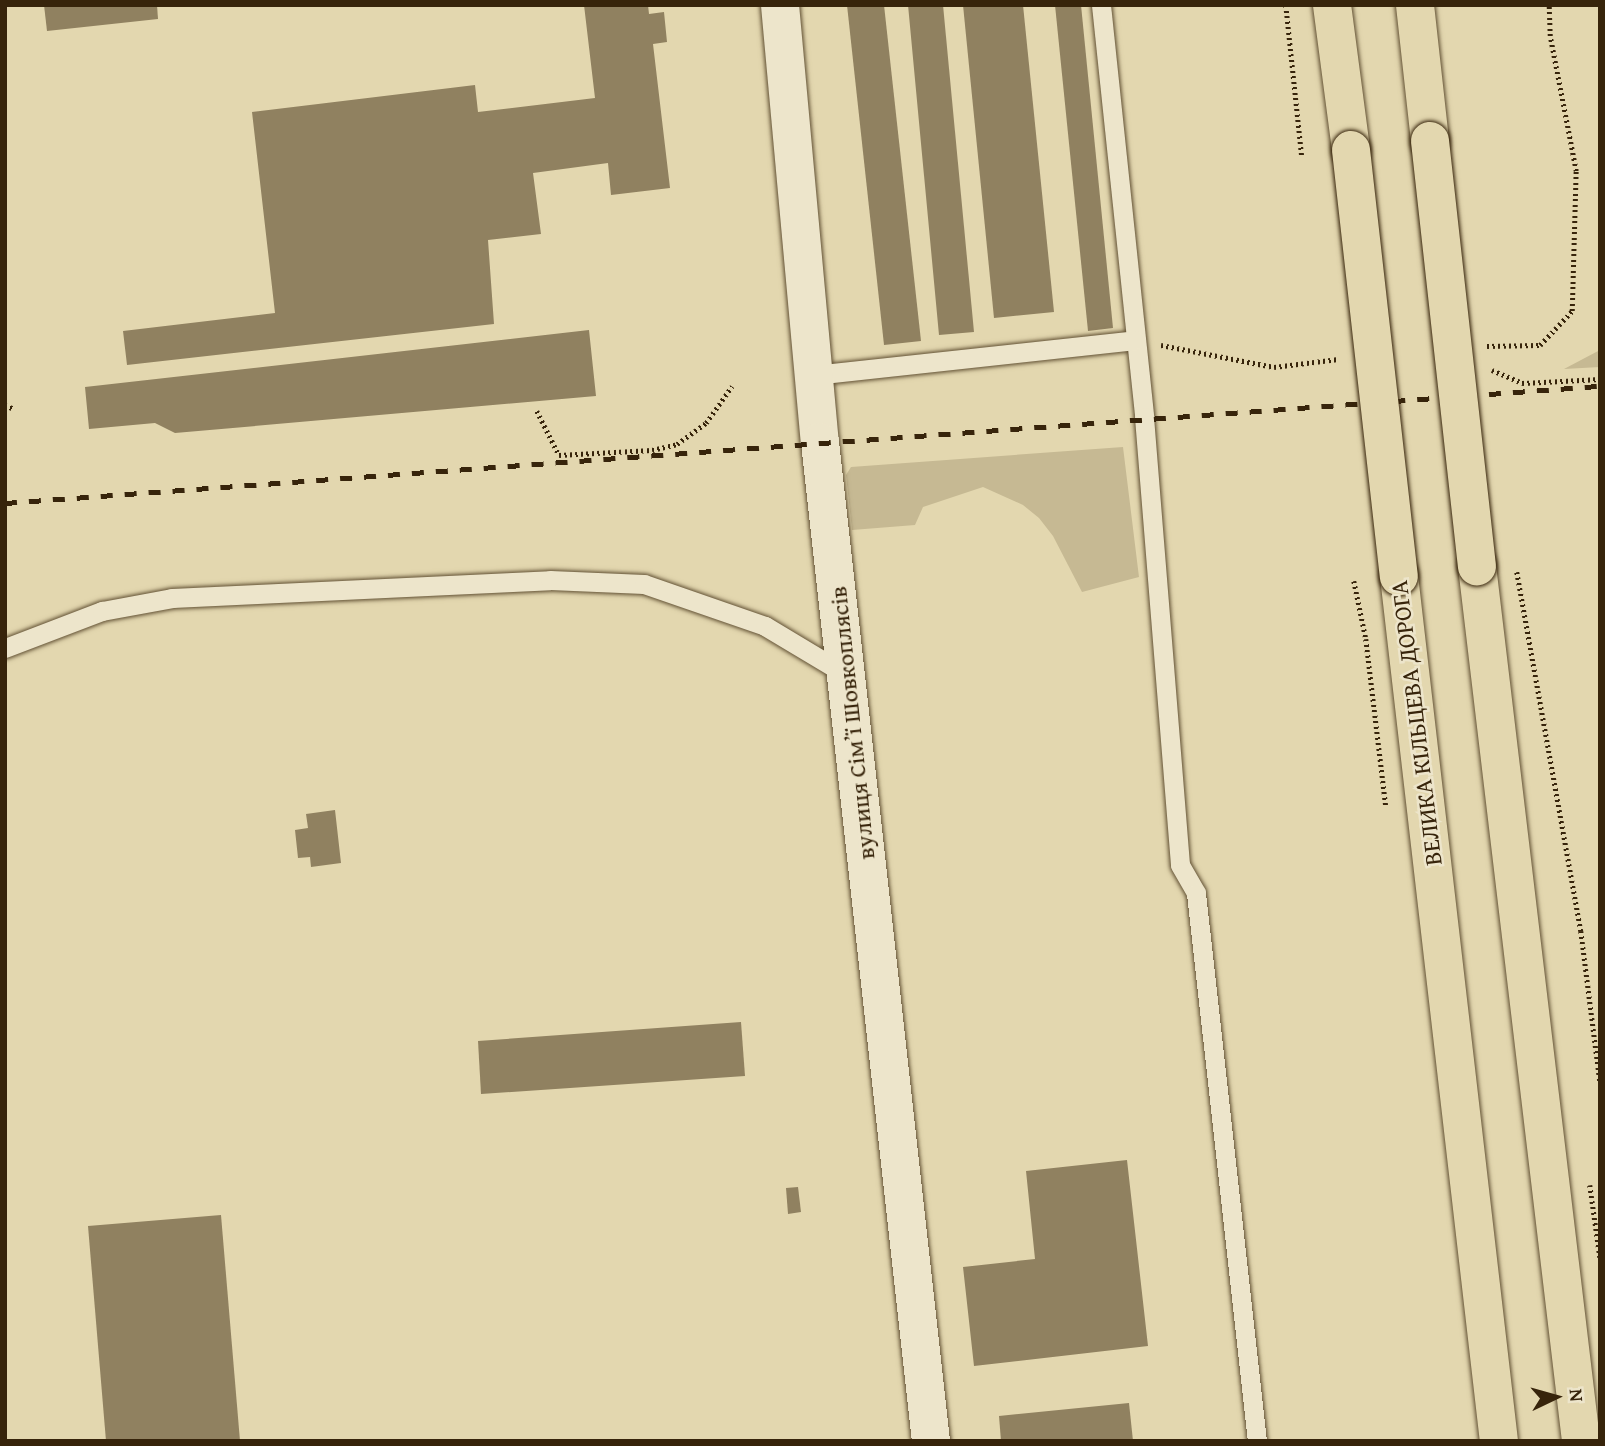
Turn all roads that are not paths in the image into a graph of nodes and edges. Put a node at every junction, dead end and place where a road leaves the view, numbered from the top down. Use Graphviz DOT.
graph roads {
  1 [pos="780,5"];
  2 [pos="1101,5"];
  3 [pos="1332,5"];
  4 [pos="1415,5"];
  5 [pos="1135,340"];
  6 [pos="814,375"];
  7 [pos="5,648"];
  8 [pos="848,675"];
  9 [pos="930,1441"];
  10 [pos="1257,1441"];
  11 [pos="1499,1441"];
  12 [pos="1581,1441"];
  1 -- 6 [label="street, вулиця Сімʼї Шовкоплясів"];
  2 -- 5 [label="lane"];
  3 -- 11 [label="main road, ВЕЛИКА КІЛЬЦЕВА ДОРОГА, bridge"];
  4 -- 12 [label="main road, bridge"];
  5 -- 6 [label="lane"];
  5 -- 10 [label="lane"];
  6 -- 8 [label="street, вулиця Сімʼї Шовкоплясів"];
  7 -- 8 [label="lane"];
  8 -- 9 [label="street, вулиця Сімʼї Шовкоплясів"];
}
